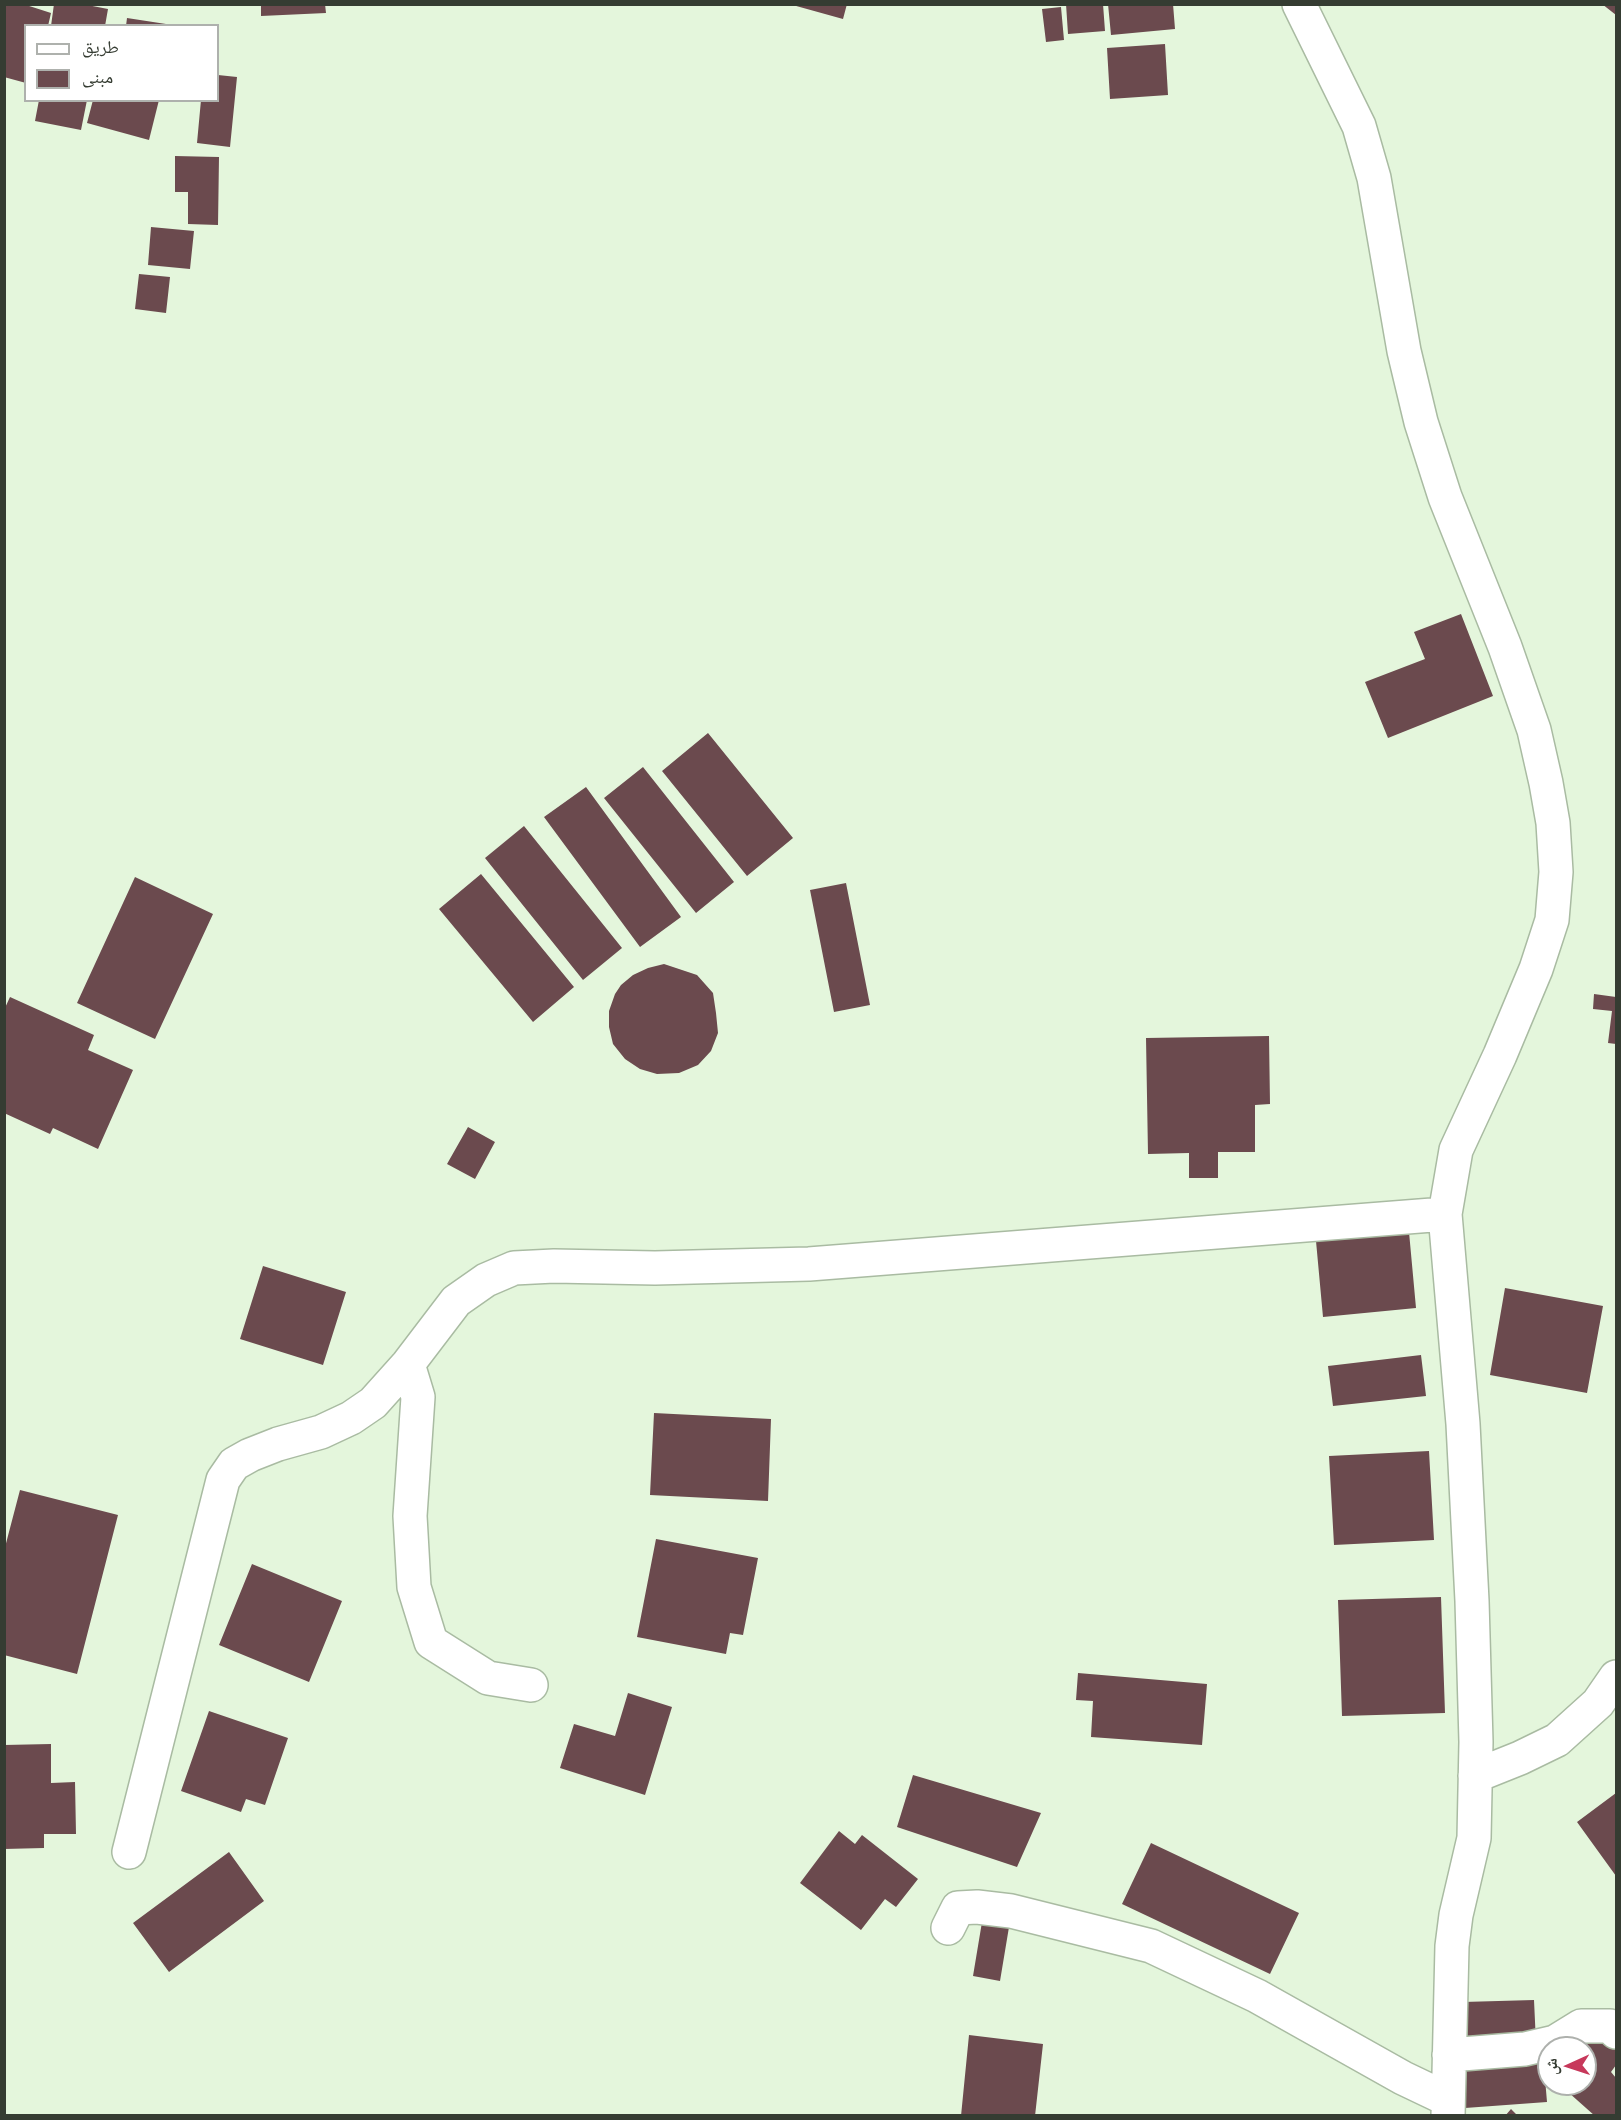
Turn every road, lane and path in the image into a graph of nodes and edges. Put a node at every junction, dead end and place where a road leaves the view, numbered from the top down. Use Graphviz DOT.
graph roads {
  1 [pos="1299,4"];
  2 [pos="1445,1214"];
  3 [pos="408,1364"];
  4 [pos="1617,1677"];
  5 [pos="531,1685"];
  6 [pos="1475,1776"];
  7 [pos="129,1852"];
  8 [pos="948,1928"];
  9 [pos="1617,2032"];
  10 [pos="1449,2055"];
  11 [pos="1448,2107"];
  1 -- 2 [label="street"];
  2 -- 3 [label="street"];
  2 -- 6 [label="street"];
  3 -- 5 [label="street"];
  3 -- 7 [label="street"];
  4 -- 6 [label="street"];
  6 -- 10 [label="street"];
  8 -- 11 [label="street"];
  9 -- 10 [label="street"];
  10 -- 11 [label="street"];
}
